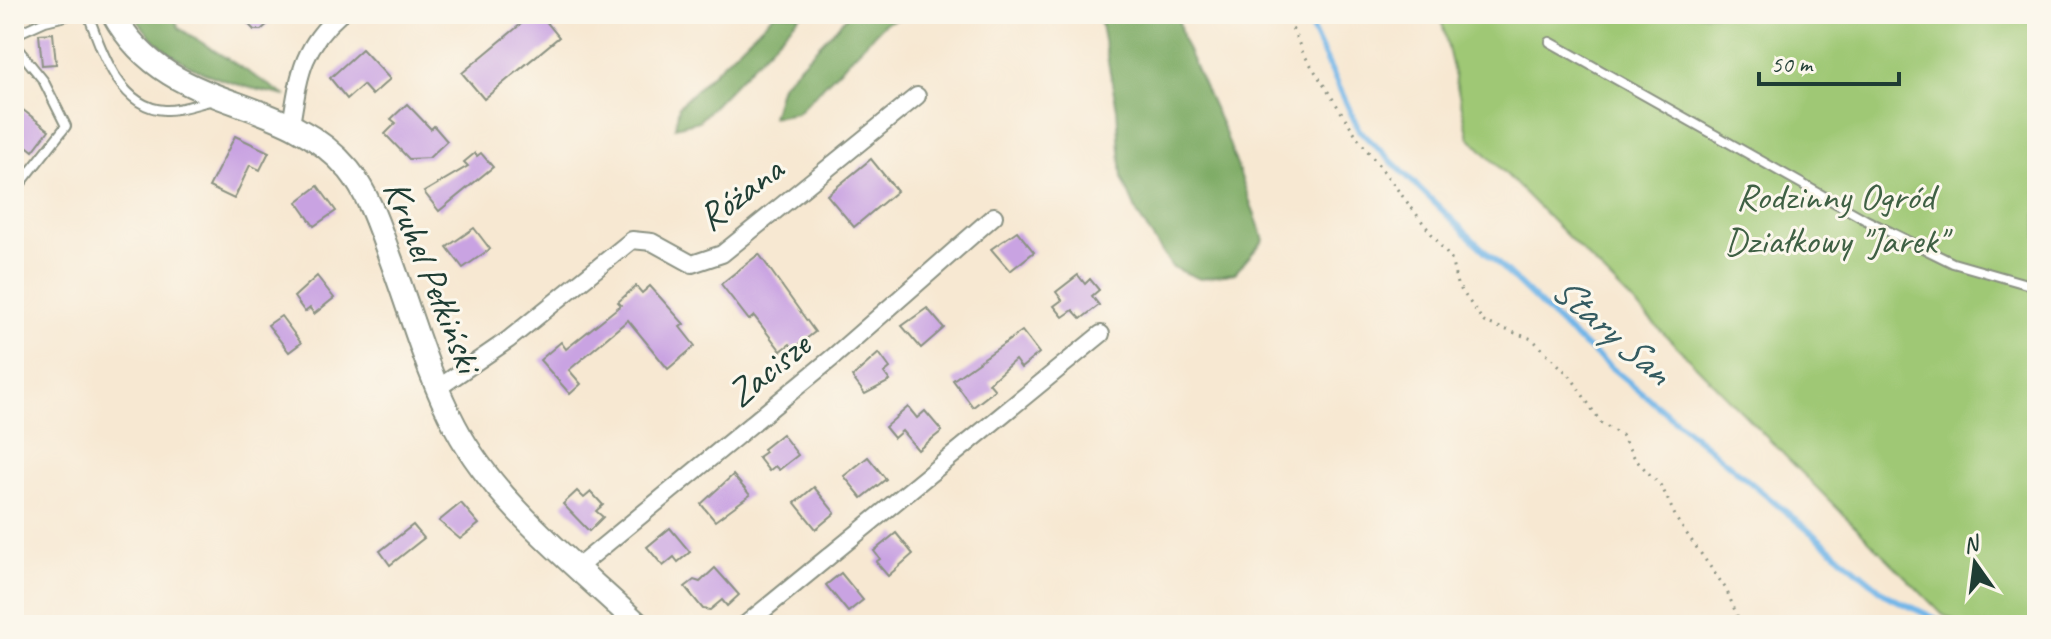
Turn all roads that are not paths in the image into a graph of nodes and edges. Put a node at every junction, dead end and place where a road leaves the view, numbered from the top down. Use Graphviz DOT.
graph roads {
  1 [pos="74,14"];
  2 [pos="88,14"];
  3 [pos="113,14"];
  4 [pos="340,14"];
  5 [pos="14,35"];
  6 [pos="1550,42"];
  7 [pos="14,44"];
  8 [pos="917,96"];
  9 [pos="218,99"];
  10 [pos="291,125"];
  11 [pos="14,192"];
  12 [pos="994,216"];
  13 [pos="2037,287"];
  14 [pos="1101,334"];
  15 [pos="438,388"];
  16 [pos="578,567"];
  17 [pos="639,625"];
  18 [pos="745,625"];
  1 -- 5 [label="lane"];
  2 -- 9 [label="lane"];
  3 -- 9 [label="street, Kruhel Pełkiński"];
  4 -- 10 [label="street"];
  6 -- 13 [label="lane"];
  7 -- 11 [label="lane"];
  8 -- 15 [label="street, Różana"];
  9 -- 10 [label="street, Kruhel Pełkiński"];
  10 -- 15 [label="street, Kruhel Pełkiński"];
  12 -- 16 [label="street, Zacisze"];
  14 -- 18 [label="street"];
  15 -- 16 [label="street, Kruhel Pełkiński"];
  16 -- 17 [label="street, Kruhel Pełkiński"];
}
